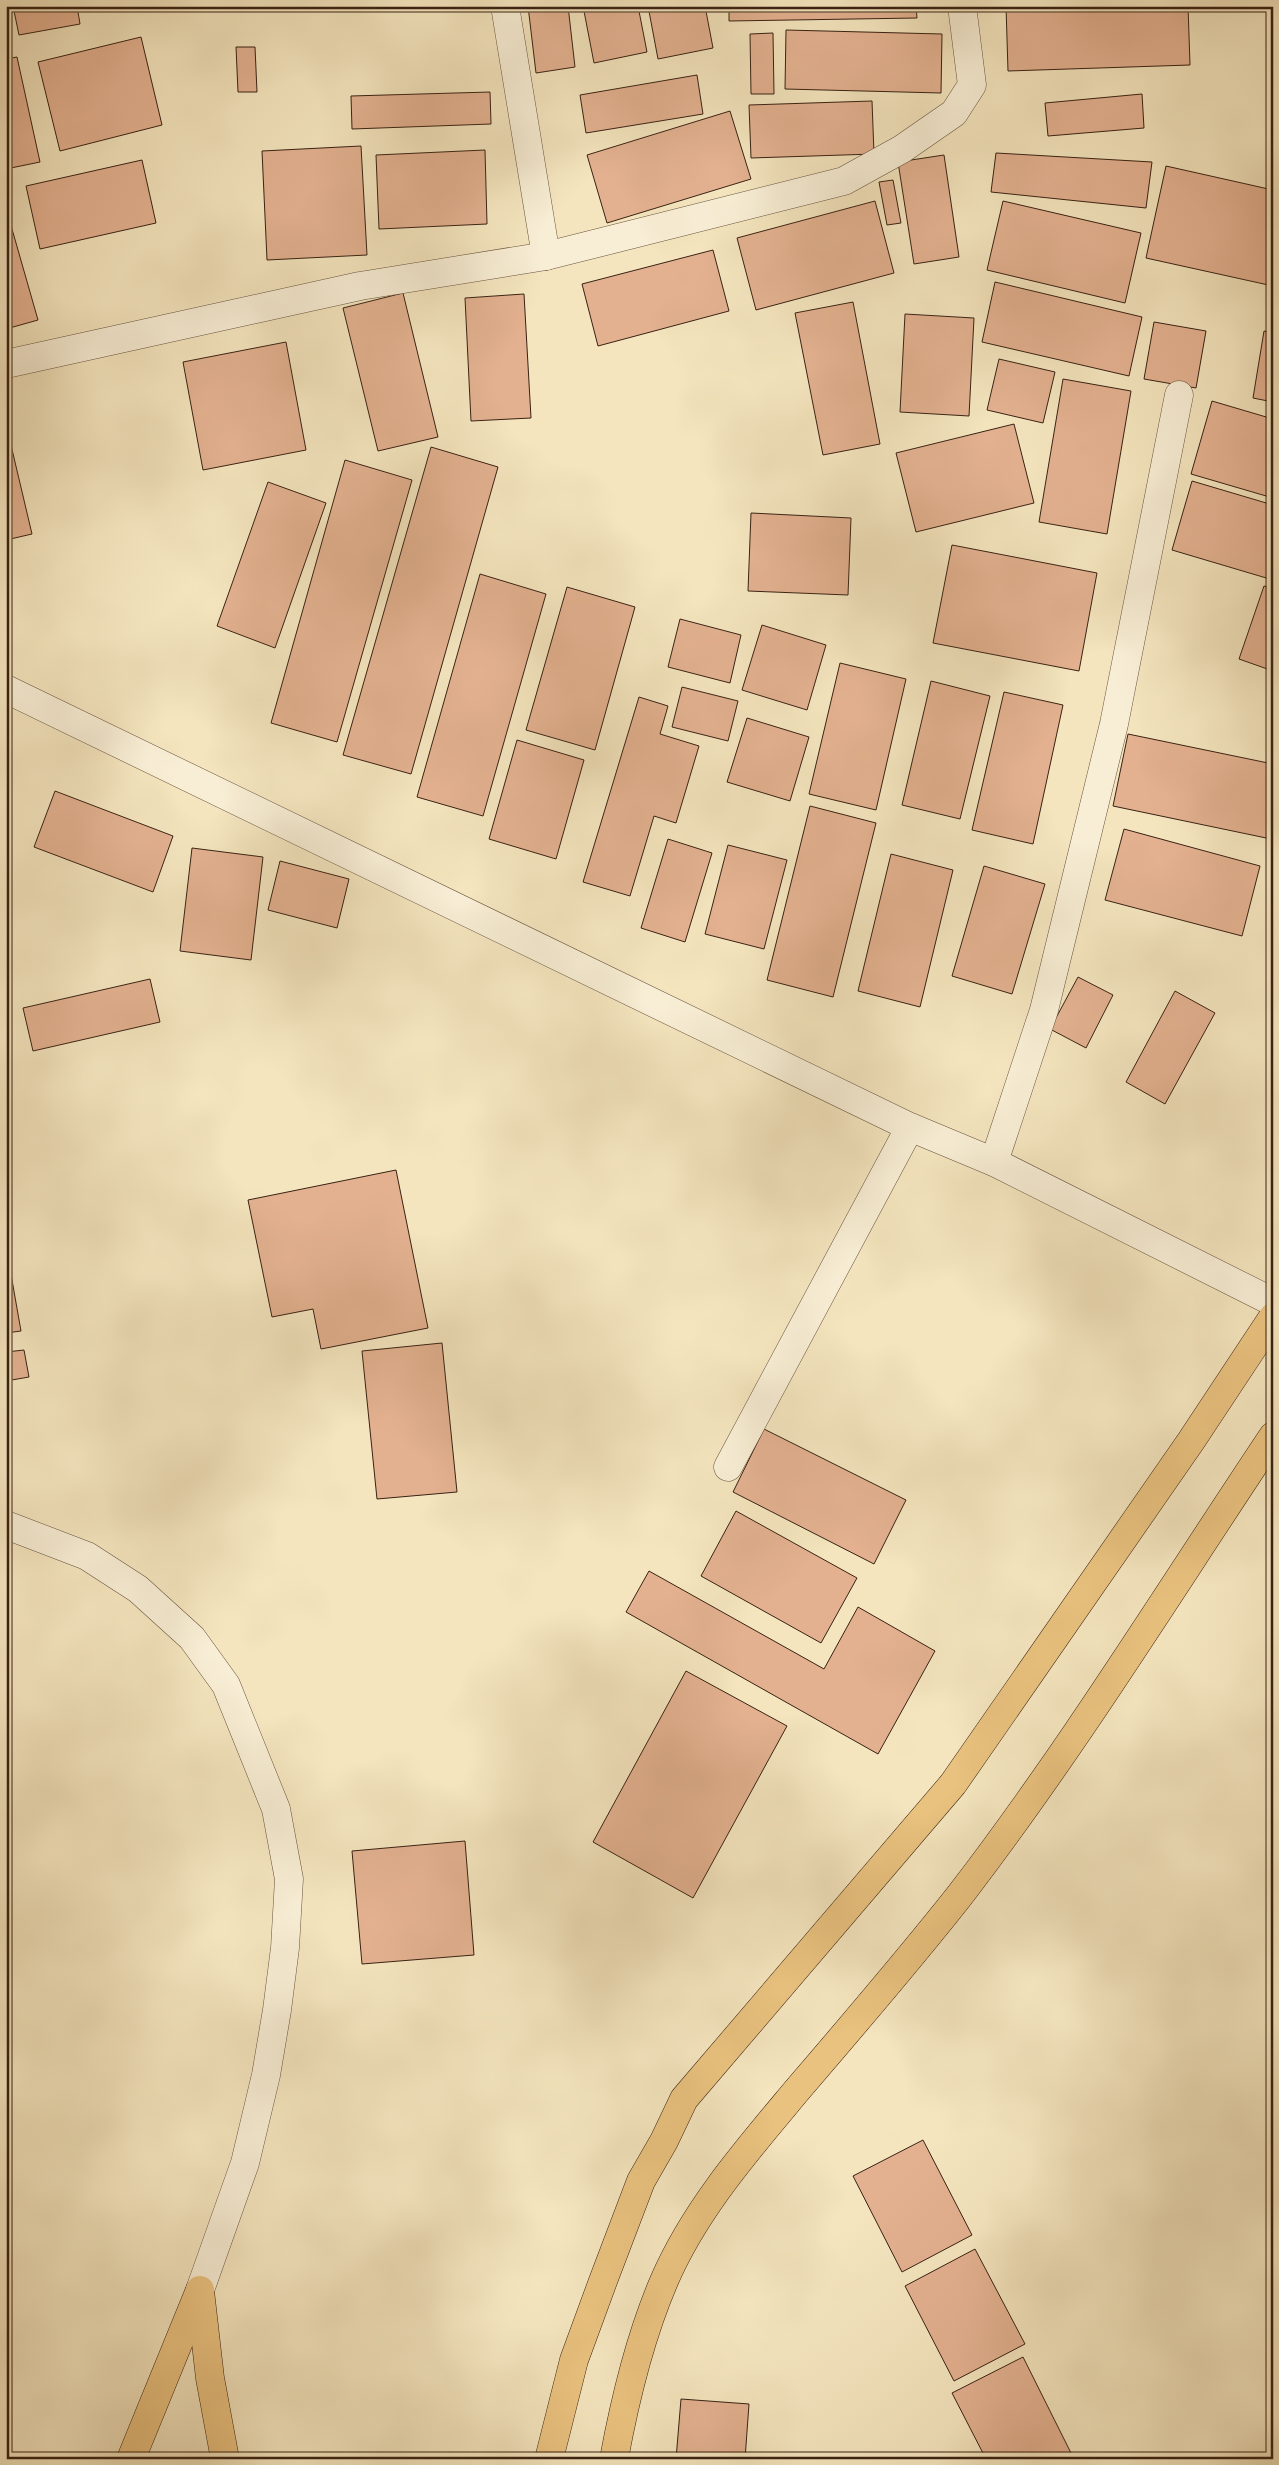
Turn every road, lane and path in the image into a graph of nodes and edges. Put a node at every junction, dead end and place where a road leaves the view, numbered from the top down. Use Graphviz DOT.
graph roads {
  1 [pos="505,6"];
  2 [pos="962,6"];
  3 [pos="546,256"];
  4 [pos="6,364"];
  5 [pos="1179,395"];
  6 [pos="6,689"];
  7 [pos="910,1127"];
  8 [pos="994,1162"];
  9 [pos="1273,1302"];
  10 [pos="1273,1317"];
  11 [pos="1273,1436"];
  12 [pos="728,1467"];
  13 [pos="6,1525"];
  14 [pos="200,2290"];
  15 [pos="131,2459"];
  16 [pos="225,2459"];
  17 [pos="549,2459"];
  18 [pos="614,2459"];
  1 -- 3 [label="street"];
  2 -- 3 [label="street"];
  3 -- 4 [label="street"];
  5 -- 8 [label="street"];
  6 -- 7 [label="street"];
  7 -- 8 [label="street"];
  7 -- 12 [label="street"];
  8 -- 9 [label="street"];
  10 -- 17 [label="main road"];
  11 -- 18 [label="main road"];
  13 -- 14 [label="street"];
  14 -- 15 [label="main road"];
  14 -- 16 [label="main road"];
}
